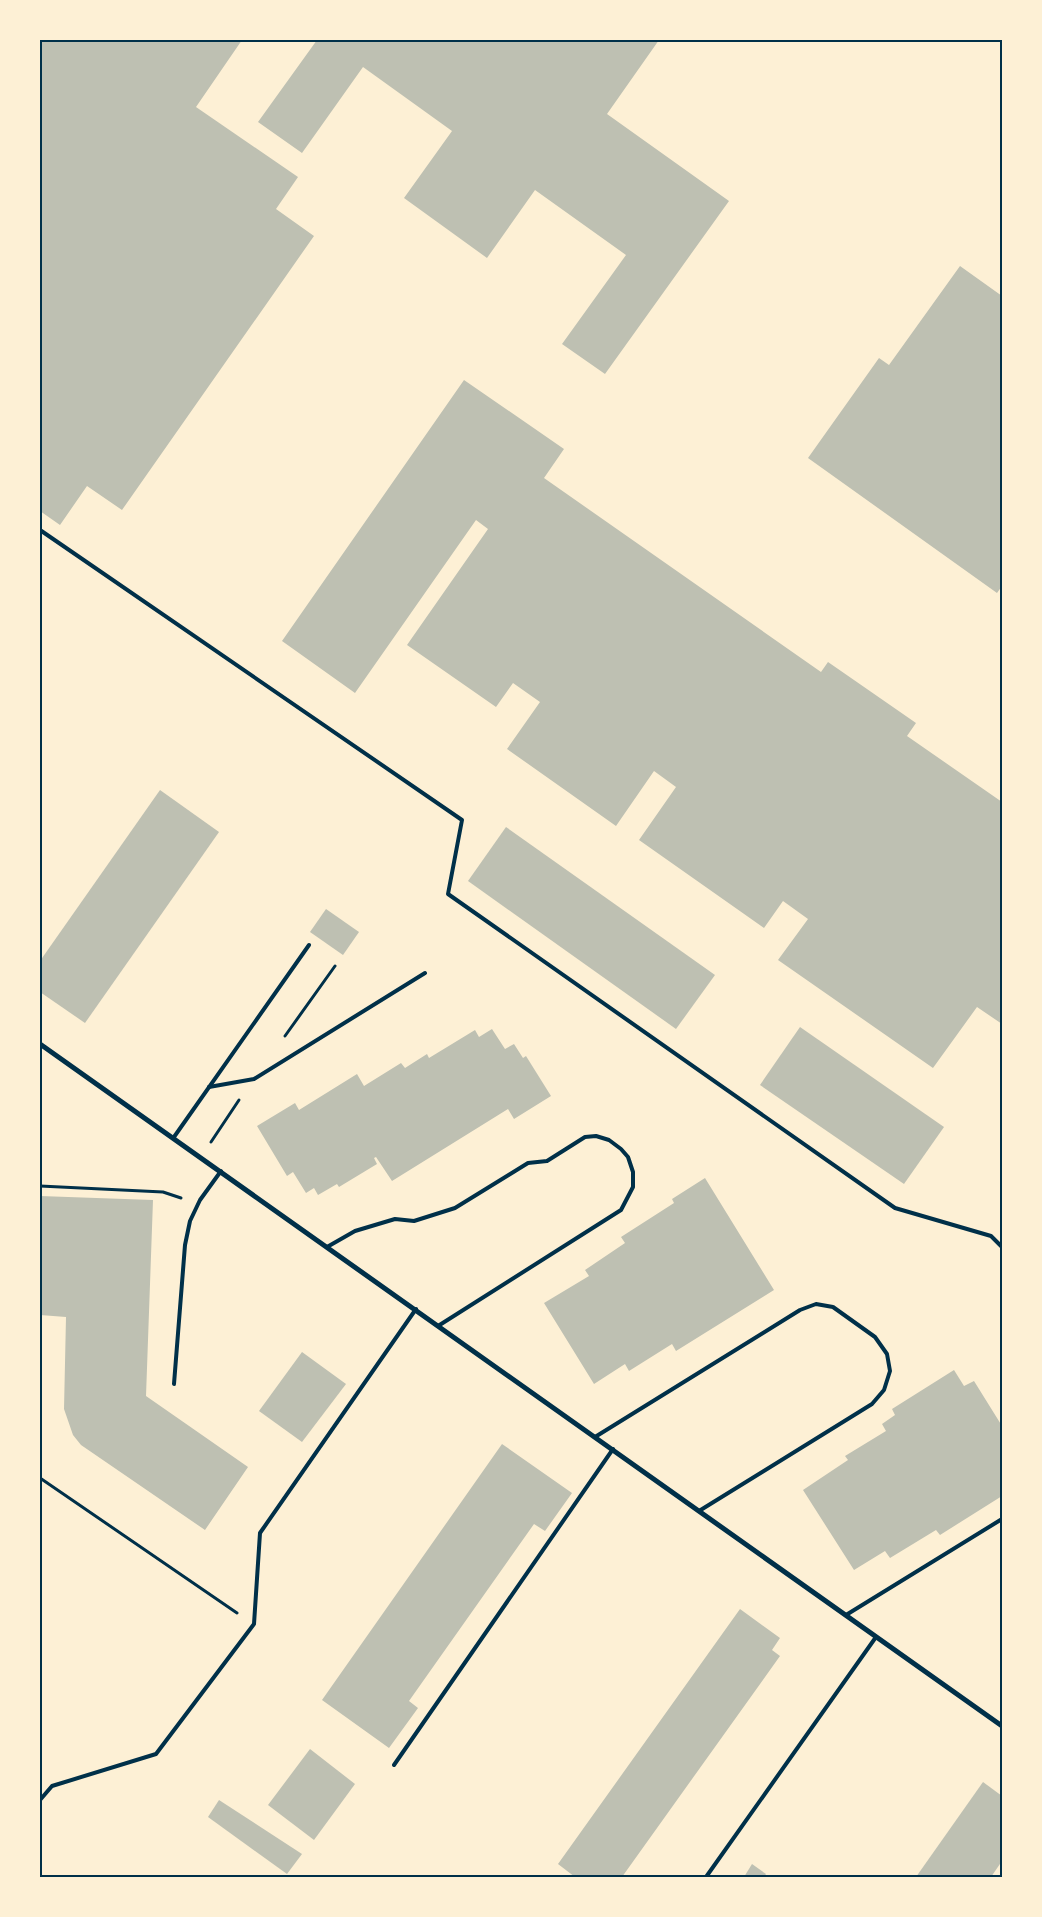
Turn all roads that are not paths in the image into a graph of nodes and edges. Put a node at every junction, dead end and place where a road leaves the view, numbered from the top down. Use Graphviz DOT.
graph roads {
  1 [pos="40,530"];
  2 [pos="309,944"];
  3 [pos="425,973"];
  4 [pos="40,1044"];
  5 [pos="210,1087"];
  6 [pos="174,1137"];
  7 [pos="221,1171"];
  8 [pos="1002,1246"];
  9 [pos="328,1247"];
  10 [pos="416,1309"];
  11 [pos="438,1326"];
  12 [pos="174,1384"];
  13 [pos="595,1437"];
  14 [pos="612,1449"];
  15 [pos="699,1511"];
  16 [pos="1002,1519"];
  17 [pos="846,1615"];
  18 [pos="876,1637"];
  19 [pos="1002,1726"];
  20 [pos="394,1764"];
  21 [pos="40,1800"];
  22 [pos="706,1877"];
  1 -- 8 [label="lane"];
  2 -- 5 [label="lane"];
  3 -- 5 [label="lane"];
  4 -- 6 [label="street"];
  5 -- 6 [label="lane"];
  6 -- 7 [label="street"];
  7 -- 9 [label="street"];
  7 -- 12 [label="lane"];
  9 -- 10 [label="street"];
  9 -- 11 [label="lane"];
  10 -- 11 [label="street"];
  10 -- 21 [label="lane"];
  11 -- 13 [label="street"];
  13 -- 14 [label="street"];
  13 -- 15 [label="lane"];
  14 -- 15 [label="street"];
  14 -- 20 [label="lane"];
  15 -- 17 [label="street"];
  16 -- 17 [label="lane"];
  17 -- 18 [label="street"];
  18 -- 19 [label="street"];
  18 -- 22 [label="lane"];
}
